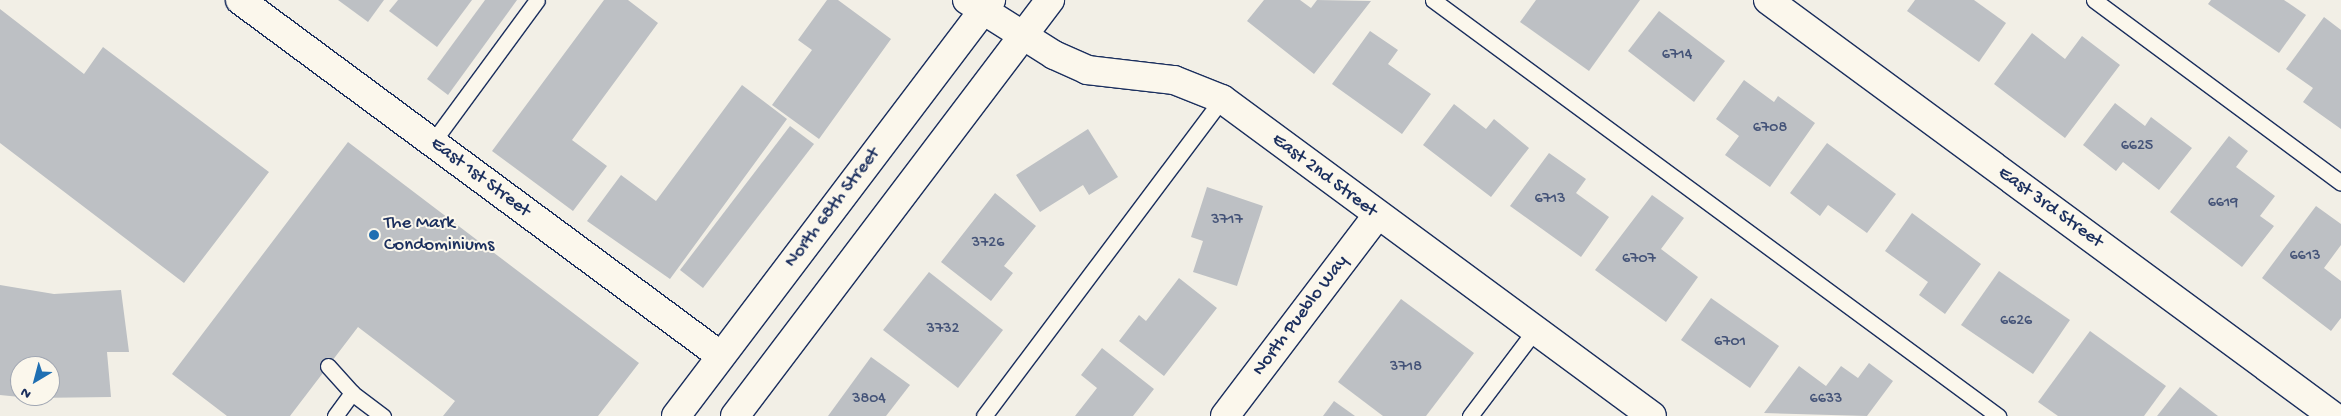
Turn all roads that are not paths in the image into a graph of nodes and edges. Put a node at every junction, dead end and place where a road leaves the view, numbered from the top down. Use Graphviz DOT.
graph roads {
  1 [pos="240,0"];
  2 [pos="537,0"];
  3 [pos="1050,0"];
  4 [pos="1433,0"];
  5 [pos="1768,0"];
  6 [pos="2094,0"];
  7 [pos="980,3"];
  8 [pos="1023,36"];
  9 [pos="1222,99"];
  10 [pos="432,143"];
  11 [pos="2341,183"];
  12 [pos="1378,216"];
  13 [pos="1535,330"];
  14 [pos="721,356"];
  15 [pos="328,366"];
  16 [pos="352,393"];
  17 [pos="335,416"];
  18 [pos="383,416"];
  19 [pos="676,416"];
  20 [pos="735,416"];
  21 [pos="984,416"];
  22 [pos="1225,416"];
  23 [pos="1470,416"];
  24 [pos="1652,416"];
  25 [pos="1998,416"];
  26 [pos="2333,416"];
  1 -- 10 [label="street, East 1st Street"];
  2 -- 10 [label="lane"];
  3 -- 8 [label="street"];
  4 -- 25 [label="lane"];
  5 -- 26 [label="street, East 3rd Street"];
  6 -- 11 [label="lane"];
  7 -- 8 [label="street, East 2nd Street"];
  7 -- 14 [label="street, North 68th Street"];
  8 -- 9 [label="street, East 2nd Street"];
  8 -- 20 [label="street"];
  9 -- 12 [label="street, East 2nd Street"];
  9 -- 21 [label="lane"];
  10 -- 14 [label="street, East 1st Street"];
  12 -- 13 [label="street, East 2nd Street"];
  12 -- 22 [label="street, North Pueblo Way"];
  13 -- 23 [label="lane"];
  13 -- 24 [label="street, East 2nd Street"];
  14 -- 19 [label="street, North 68th Street"];
  15 -- 16 [label="lane"];
  16 -- 17 [label="lane"];
  16 -- 18 [label="lane"];
}
